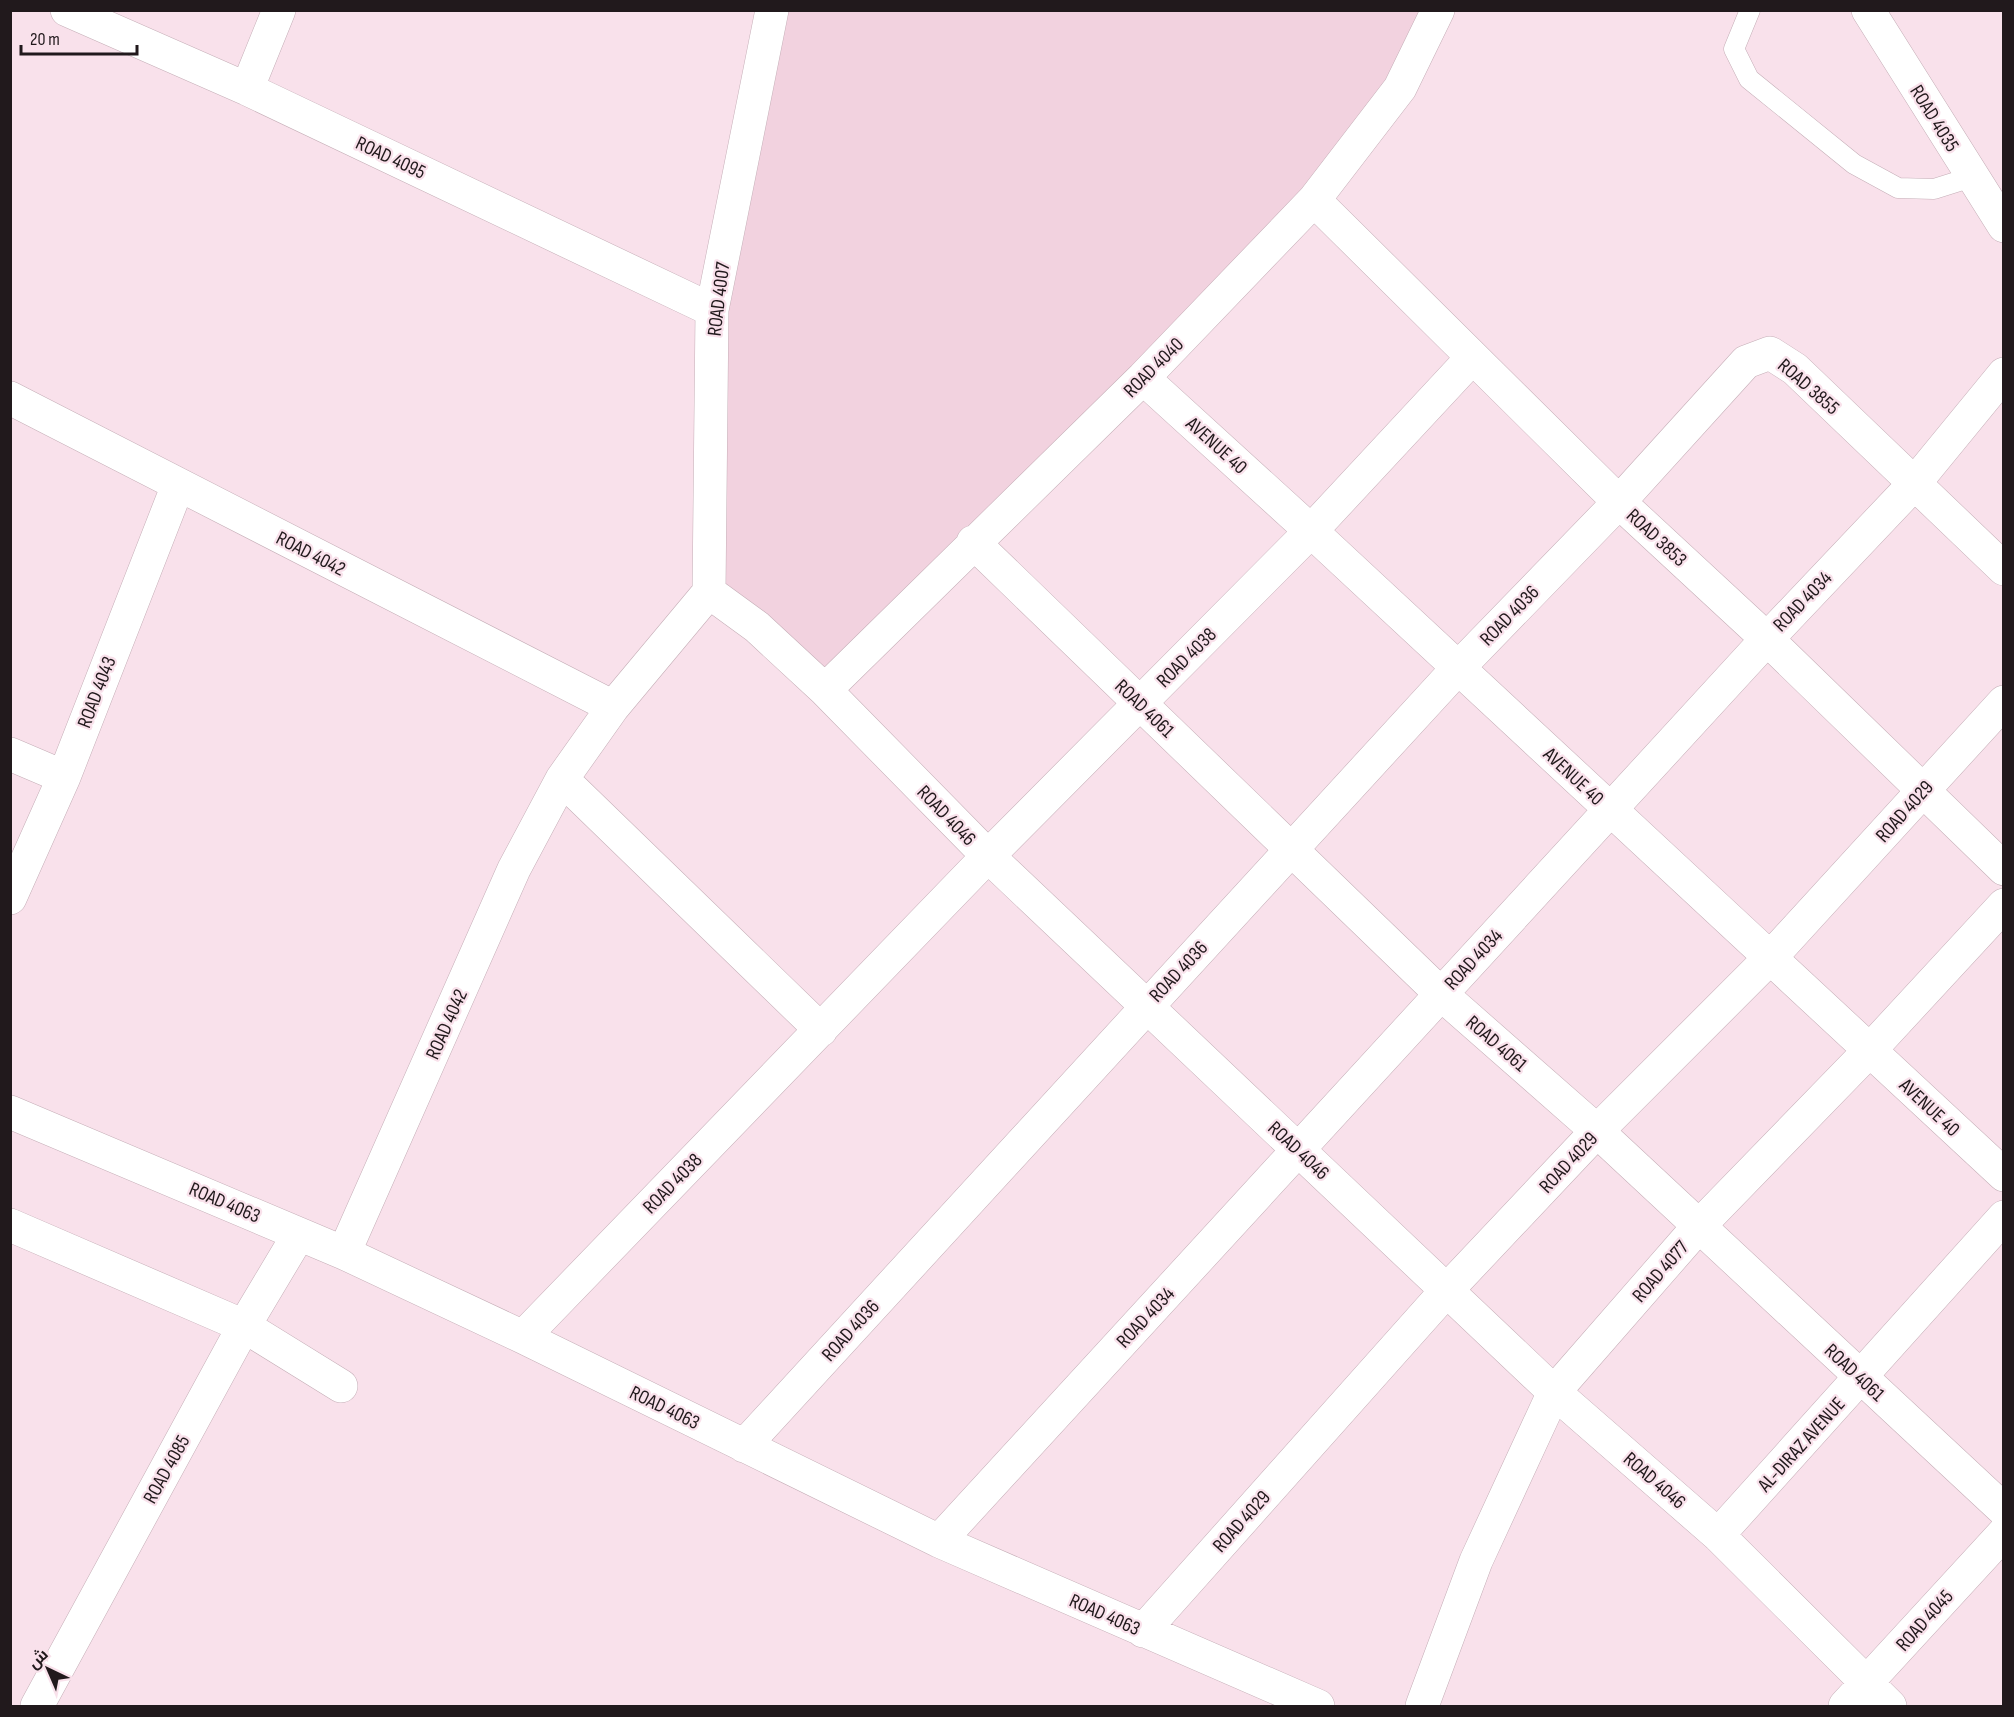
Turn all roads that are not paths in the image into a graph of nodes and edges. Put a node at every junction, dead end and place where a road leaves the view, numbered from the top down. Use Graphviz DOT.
graph roads {
  1 [pos="67,10"];
  2 [pos="279,10"];
  3 [pos="772,10"];
  4 [pos="1438,10"];
  5 [pos="1750,10"];
  6 [pos="1868,10"];
  7 [pos="247,89"];
  8 [pos="1972,177"];
  9 [pos="1314,201"];
  10 [pos="2004,226"];
  11 [pos="712,310"];
  12 [pos="1472,358"];
  13 [pos="2004,374"];
  14 [pos="1143,378"];
  15 [pos="10,398"];
  16 [pos="178,485"];
  17 [pos="1913,485"];
  18 [pos="1619,501"];
  19 [pos="1311,531"];
  20 [pos="973,542"];
  21 [pos="2004,568"];
  22 [pos="709,592"];
  23 [pos="1767,639"];
  24 [pos="1458,668"];
  25 [pos="825,690"];
  26 [pos="2004,702"];
  27 [pos="1140,703"];
  28 [pos="613,707"];
  29 [pos="10,754"];
  30 [pos="64,777"];
  31 [pos="562,779"];
  32 [pos="1923,790"];
  33 [pos="1611,811"];
  34 [pos="1291,849"];
  35 [pos="988,856"];
  36 [pos="2004,869"];
  37 [pos="10,898"];
  38 [pos="2004,905"];
  39 [pos="1770,958"];
  40 [pos="1441,994"];
  41 [pos="1146,1005"];
  42 [pos="821,1030"];
  43 [pos="1869,1051"];
  44 [pos="10,1112"];
  45 [pos="1597,1131"];
  46 [pos="1299,1149"];
  47 [pos="2004,1175"];
  48 [pos="2004,1217"];
  49 [pos="10,1225"];
  50 [pos="1698,1227"];
  51 [pos="299,1234"];
  52 [pos="344,1253"];
  53 [pos="1447,1290"];
  54 [pos="244,1326"];
  55 [pos="523,1337"];
  56 [pos="1861,1378"];
  57 [pos="341,1386"];
  58 [pos="1554,1392"];
  59 [pos="744,1446"];
  60 [pos="2004,1510"];
  61 [pos="2004,1533"];
  62 [pos="1718,1535"];
  63 [pos="939,1541"];
  64 [pos="1143,1631"];
  65 [pos="1856,1695"];
  66 [pos="37,1707"];
  67 [pos="1318,1707"];
  68 [pos="1422,1707"];
  69 [pos="1890,1707"];
  1 -- 7 [label="street, ROAD 4095"];
  2 -- 7 [label="street"];
  3 -- 11 [label="street, ROAD 4007"];
  4 -- 9 [label="street, ROAD 4040"];
  5 -- 8 [label="lane"];
  6 -- 8 [label="street, ROAD 4035"];
  7 -- 11 [label="street, ROAD 4095"];
  8 -- 10 [label="street, ROAD 4035"];
  9 -- 12 [label="street, ROAD 3853"];
  9 -- 14 [label="street, ROAD 4040"];
  11 -- 22 [label="street, ROAD 4007"];
  12 -- 18 [label="street, ROAD 3853"];
  12 -- 19 [label="street, ROAD 4038"];
  13 -- 17 [label="street, ROAD 4034"];
  14 -- 19 [label="street, AVENUE 40"];
  14 -- 20 [label="street, ROAD 4040"];
  15 -- 16 [label="street, ROAD 4042"];
  16 -- 28 [label="street, ROAD 4042"];
  16 -- 30 [label="street, ROAD 4043"];
  17 -- 18 [label="street, ROAD 3855"];
  17 -- 21 [label="street, ROAD 3855"];
  17 -- 23 [label="street, ROAD 4034"];
  18 -- 23 [label="street, ROAD 3853"];
  18 -- 24 [label="street, ROAD 4036"];
  19 -- 24 [label="street, AVENUE 40"];
  19 -- 27 [label="street, ROAD 4038"];
  20 -- 25 [label="street, ROAD 4040"];
  20 -- 27 [label="street, ROAD 4061"];
  22 -- 25 [label="street, ROAD 4046"];
  22 -- 28 [label="street, ROAD 4042"];
  23 -- 32 [label="street, ROAD 3853"];
  23 -- 33 [label="street, ROAD 4034"];
  24 -- 33 [label="street, AVENUE 40"];
  24 -- 34 [label="street, ROAD 4036"];
  25 -- 35 [label="street, ROAD 4046"];
  26 -- 32 [label="street, ROAD 4029"];
  27 -- 34 [label="street, ROAD 4061"];
  27 -- 35 [label="street, ROAD 4038"];
  28 -- 31 [label="street, ROAD 4042"];
  29 -- 30 [label="street"];
  30 -- 37 [label="street, ROAD 4043"];
  31 -- 42 [label="street"];
  31 -- 52 [label="street, ROAD 4042"];
  32 -- 36 [label="street, ROAD 3853"];
  32 -- 39 [label="street, ROAD 4029"];
  33 -- 39 [label="street, AVENUE 40"];
  33 -- 40 [label="street, ROAD 4034"];
  34 -- 40 [label="street, ROAD 4061"];
  34 -- 41 [label="street, ROAD 4036"];
  35 -- 41 [label="street, ROAD 4046"];
  35 -- 42 [label="street, ROAD 4038"];
  38 -- 43 [label="street, ROAD 4077"];
  39 -- 43 [label="street, AVENUE 40"];
  39 -- 45 [label="street, ROAD 4029"];
  40 -- 45 [label="street, ROAD 4061"];
  40 -- 46 [label="street, ROAD 4034"];
  41 -- 46 [label="street, ROAD 4046"];
  41 -- 59 [label="street, ROAD 4036"];
  42 -- 55 [label="street, ROAD 4038"];
  43 -- 47 [label="street, AVENUE 40"];
  43 -- 50 [label="street, ROAD 4077"];
  44 -- 51 [label="street, ROAD 4063"];
  45 -- 50 [label="street, ROAD 4061"];
  45 -- 53 [label="street, ROAD 4029"];
  46 -- 53 [label="street, ROAD 4046"];
  46 -- 63 [label="street, ROAD 4034"];
  48 -- 56 [label="street, AL-DIRAZ AVENUE"];
  49 -- 54 [label="street"];
  50 -- 56 [label="street, ROAD 4061"];
  50 -- 58 [label="street, ROAD 4077"];
  51 -- 52 [label="street, ROAD 4063"];
  51 -- 54 [label="street, ROAD 4085"];
  52 -- 55 [label="street, ROAD 4063"];
  53 -- 58 [label="street, ROAD 4046"];
  53 -- 64 [label="street, ROAD 4029"];
  54 -- 57 [label="street"];
  54 -- 66 [label="street, ROAD 4085"];
  55 -- 59 [label="street, ROAD 4063"];
  56 -- 60 [label="street, ROAD 4061"];
  56 -- 62 [label="street, AL-DIRAZ AVENUE"];
  58 -- 62 [label="street, ROAD 4046"];
  58 -- 68 [label="street, ROAD 4077"];
  59 -- 63 [label="street, ROAD 4063"];
  61 -- 65 [label="street, ROAD 4045"];
  62 -- 65 [label="street, ROAD 4046"];
  63 -- 64 [label="street, ROAD 4063"];
  64 -- 67 [label="street, ROAD 4063"];
  65 -- 69 [label="street, ROAD 4046"];
}
